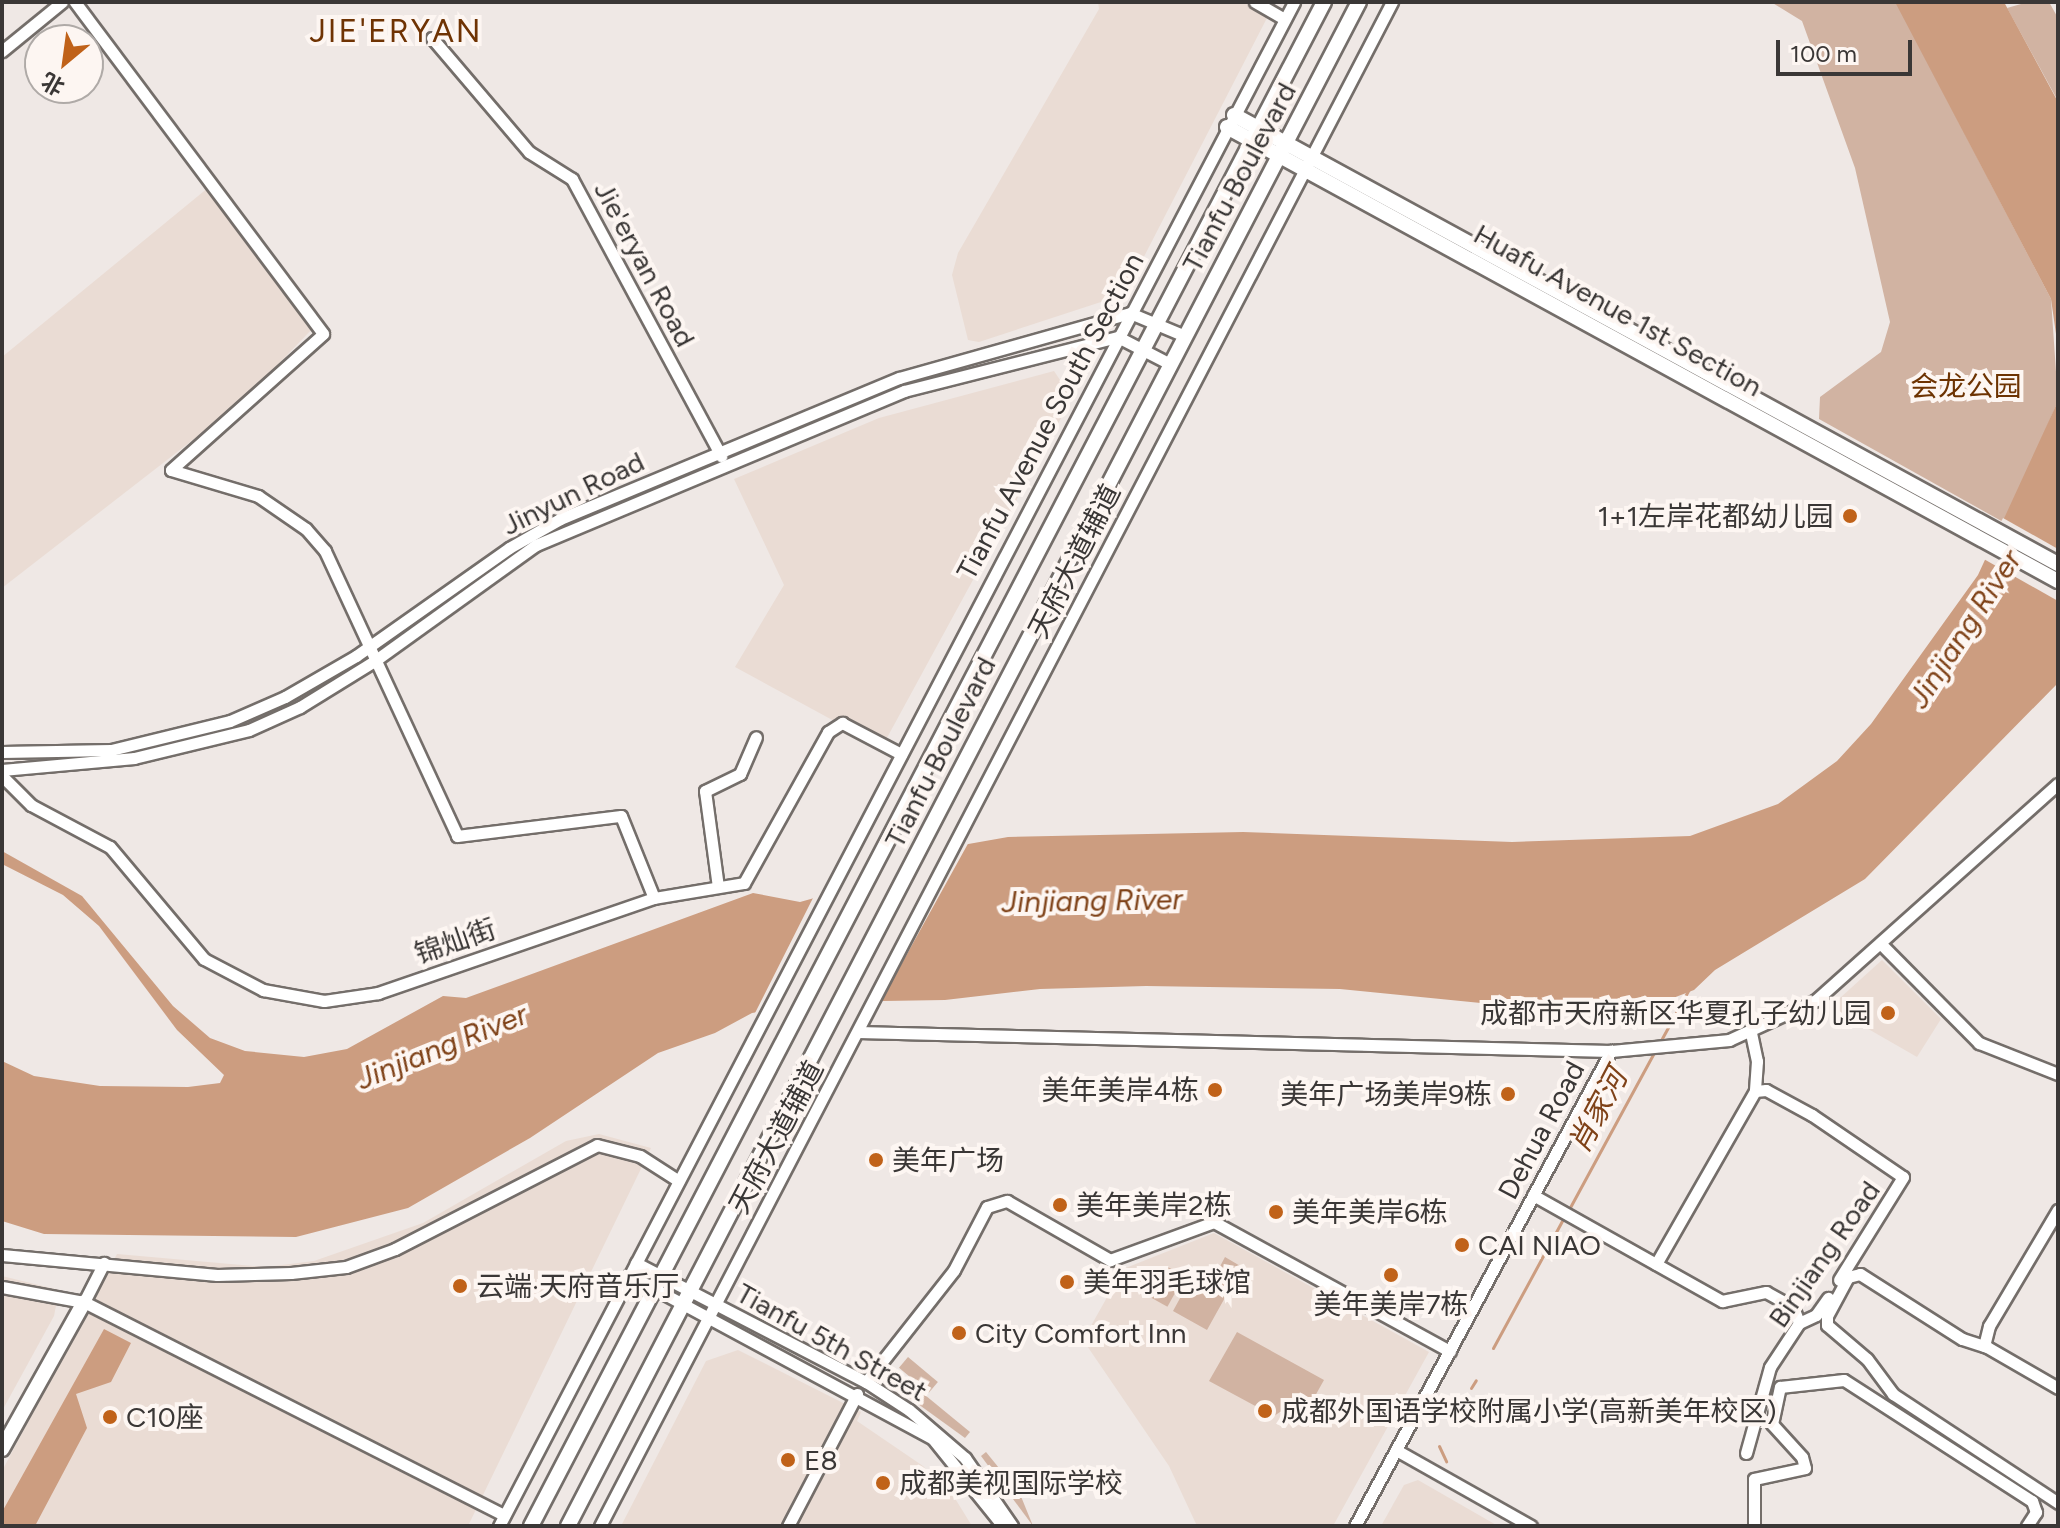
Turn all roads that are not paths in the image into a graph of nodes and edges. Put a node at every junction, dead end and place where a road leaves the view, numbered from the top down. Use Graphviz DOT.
graph roads {
  1 [pos="62,2"];
  2 [pos="75,2"];
  3 [pos="1255,2"];
  4 [pos="1294,2"];
  5 [pos="1324,2"];
  6 [pos="1359,2"];
  7 [pos="1392,2"];
  8 [pos="1285,19"];
  9 [pos="432,38"];
  10 [pos="2,51"];
  11 [pos="1231,121"];
  12 [pos="1255,135"];
  13 [pos="1282,150"];
  14 [pos="1308,163"];
  15 [pos="1130,313"];
  16 [pos="1158,322"];
  17 [pos="1185,336"];
  18 [pos="1118,337"];
  19 [pos="1143,350"];
  20 [pos="1170,364"];
  21 [pos="722,458"];
  22 [pos="2058,564"];
  23 [pos="2058,581"];
  24 [pos="368,647"];
  25 [pos="373,662"];
  26 [pos="756,737"];
  27 [pos="2,752"];
  28 [pos="901,754"];
  29 [pos="2,770"];
  30 [pos="2,776"];
  31 [pos="2058,784"];
  32 [pos="718,887"];
  33 [pos="654,898"];
  34 [pos="1882,945"];
  35 [pos="858,1032"];
  36 [pos="1751,1033"];
  37 [pos="1611,1051"];
  38 [pos="2058,1074"];
  39 [pos="1755,1091"];
  40 [pos="679,1181"];
  41 [pos="1533,1195"];
  42 [pos="2058,1210"];
  43 [pos="2,1255"];
  44 [pos="104,1263"];
  45 [pos="636,1263"];
  46 [pos="1656,1264"];
  47 [pos="629,1275"];
  48 [pos="658,1282"];
  49 [pos="2,1287"];
  50 [pos="687,1298"];
  51 [pos="84,1302"];
  52 [pos="716,1305"];
  53 [pos="709,1317"];
  54 [pos="1799,1323"];
  55 [pos="1984,1346"];
  56 [pos="1450,1351"];
  57 [pos="866,1382"];
  58 [pos="2058,1388"];
  59 [pos="857,1394"];
  60 [pos="2,1449"];
  61 [pos="1396,1450"];
  62 [pos="1746,1453"];
  63 [pos="2058,1503"];
  64 [pos="502,1521"];
  65 [pos="531,1526"];
  66 [pos="568,1526"];
  67 [pos="600,1526"];
  68 [pos="788,1526"];
  69 [pos="1003,1526"];
  70 [pos="1012,1526"];
  71 [pos="1355,1526"];
  72 [pos="1531,1526"];
  73 [pos="1754,1526"];
  74 [pos="2027,1526"];
  1 -- 10 [label="street"];
  2 -- 24 [label="street"];
  3 -- 8 [label="street"];
  4 -- 8 [label="street, Tianfu Avenue South Section"];
  5 -- 12 [label="main road, Tianfu Boulevard"];
  6 -- 13 [label="main road, Tianfu Boulevard"];
  7 -- 14 [label="street, 天府大道辅道"];
  8 -- 11 [label="street, Tianfu Avenue South Section"];
  9 -- 21 [label="street, Jie'eryan Road"];
  11 -- 12 [label="main road, Huafu Avenue 1st Section"];
  11 -- 15 [label="street, Tianfu Avenue South Section"];
  12 -- 13 [label="main road, Huafu Avenue 1st Section"];
  12 -- 16 [label="main road, Tianfu Boulevard"];
  13 -- 14 [label="main road, Huafu Avenue 1st Section"];
  13 -- 17 [label="main road, Tianfu Boulevard"];
  14 -- 22 [label="main road"];
  14 -- 23 [label="main road, Huafu Avenue 1st Section"];
  14 -- 35 [label="street, 天府大道辅道"];
  15 -- 16 [label="street"];
  15 -- 18 [label="street, Tianfu Avenue South Section"];
  15 -- 21 [label="street, Jinyun Road"];
  16 -- 17 [label="street"];
  16 -- 19 [label="main road, Tianfu Boulevard"];
  17 -- 20 [label="main road, Tianfu Boulevard"];
  18 -- 19 [label="street"];
  18 -- 21 [label="street, Jinyun Road"];
  18 -- 28 [label="street, Tianfu Avenue South Section"];
  19 -- 20 [label="street"];
  19 -- 48 [label="main road, Tianfu Boulevard"];
  20 -- 50 [label="main road, Tianfu Boulevard"];
  21 -- 24 [label="street, Jinyun Road"];
  21 -- 25 [label="street, Jinyun Road"];
  24 -- 25 [label="street"];
  24 -- 27 [label="street, Jinyun Road"];
  25 -- 29 [label="street, Jinyun Road"];
  25 -- 33 [label="street"];
  26 -- 32 [label="street"];
  28 -- 32 [label="street, 锦灿街"];
  28 -- 40 [label="street, Tianfu Avenue South Section"];
  30 -- 33 [label="street, 锦灿街"];
  31 -- 34 [label="street"];
  32 -- 33 [label="street, 锦灿街"];
  34 -- 36 [label="street"];
  34 -- 38 [label="street"];
  35 -- 37 [label="street"];
  35 -- 52 [label="street, 天府大道辅道"];
  36 -- 37 [label="street, Dehua Road"];
  36 -- 39 [label="street"];
  37 -- 41 [label="street, Dehua Road"];
  39 -- 46 [label="street"];
  39 -- 54 [label="street, Binjiang Road"];
  40 -- 44 [label="street"];
  40 -- 45 [label="street"];
  41 -- 46 [label="street"];
  41 -- 56 [label="street, Dehua Road"];
  42 -- 55 [label="street"];
  43 -- 44 [label="street"];
  44 -- 51 [label="street"];
  45 -- 47 [label="street"];
  45 -- 48 [label="street, Tianfu 5th Street"];
  46 -- 54 [label="street"];
  47 -- 48 [label="street, Tianfu 5th Street"];
  47 -- 64 [label="street"];
  48 -- 50 [label="street, Tianfu 5th Street"];
  48 -- 65 [label="main road"];
  49 -- 51 [label="street"];
  50 -- 52 [label="street, Tianfu 5th Street"];
  50 -- 53 [label="street, Tianfu 5th Street"];
  50 -- 66 [label="main road, Tianfu Boulevard"];
  51 -- 60 [label="main road"];
  51 -- 64 [label="street"];
  52 -- 53 [label="street, 天府大道辅道"];
  52 -- 57 [label="street, Tianfu 5th Street"];
  53 -- 59 [label="street, Tianfu 5th Street"];
  53 -- 67 [label="street, 天府大道辅道"];
  54 -- 62 [label="street, Binjiang Road"];
  55 -- 58 [label="street"];
  55 -- 63 [label="street"];
  56 -- 57 [label="street"];
  56 -- 61 [label="street, Dehua Road"];
  57 -- 70 [label="street, Tianfu 5th Street"];
  59 -- 68 [label="street"];
  59 -- 69 [label="street, Tianfu 5th Street"];
  61 -- 71 [label="street, Dehua Road"];
  61 -- 72 [label="street"];
  73 -- 74 [label="street"];
}
